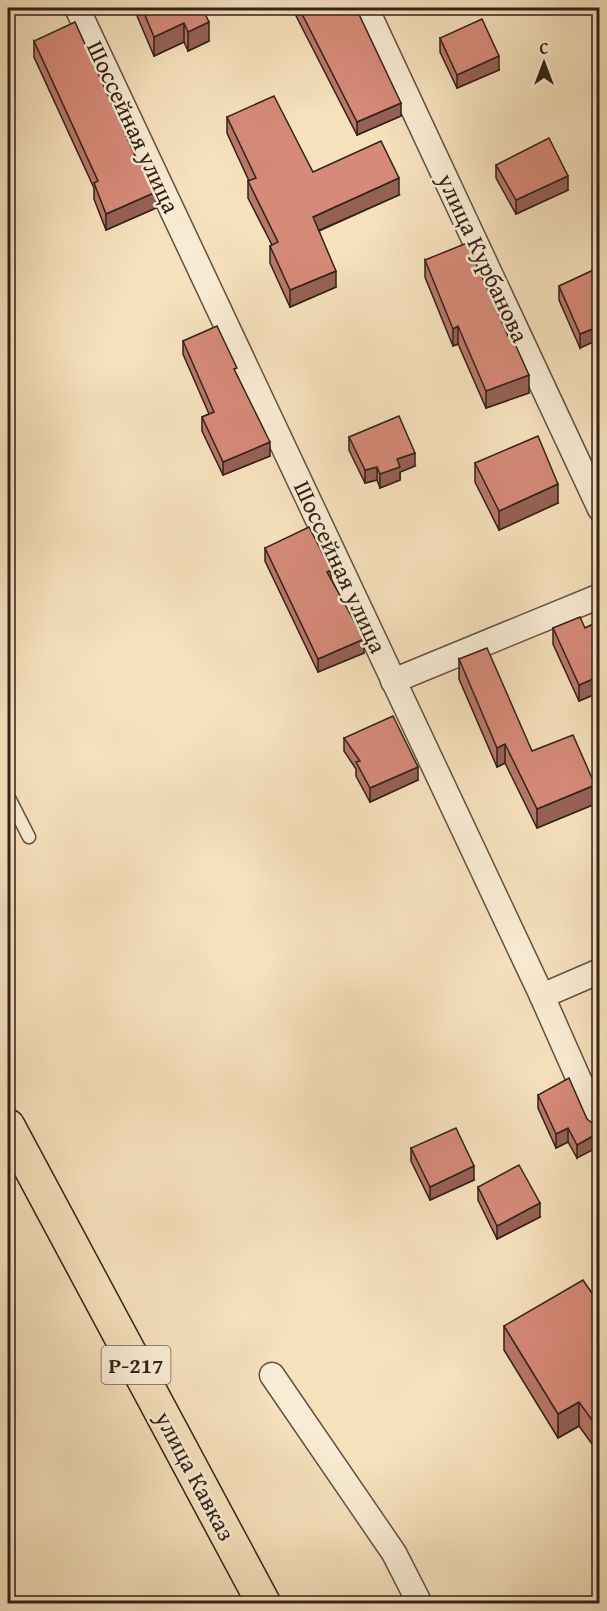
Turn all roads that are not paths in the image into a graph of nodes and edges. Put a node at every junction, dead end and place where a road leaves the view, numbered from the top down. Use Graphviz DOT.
graph roads {
  1 [pos="77,8"];
  2 [pos="366,8"];
  3 [pos="600,509"];
  4 [pos="600,596"];
  5 [pos="393,681"];
  6 [pos="8,796"];
  7 [pos="29,837"];
  8 [pos="600,971"];
  9 [pos="542,996"];
  10 [pos="8,1126"];
  11 [pos="600,1127"];
  12 [pos="272,1375"];
  13 [pos="264,1604"];
  14 [pos="420,1604"];
  1 -- 5 [label="street, Шоссейная улица"];
  2 -- 3 [label="street, улица Курбанова"];
  4 -- 5 [label="street"];
  5 -- 9 [label="street, Шоссейная улица"];
  6 -- 7 [label="lane"];
  8 -- 9 [label="street"];
  9 -- 11 [label="street, Шоссейная улица"];
  10 -- 13 [label="highway, улица Кавказ / Р-217"];
  12 -- 14 [label="street"];
}
